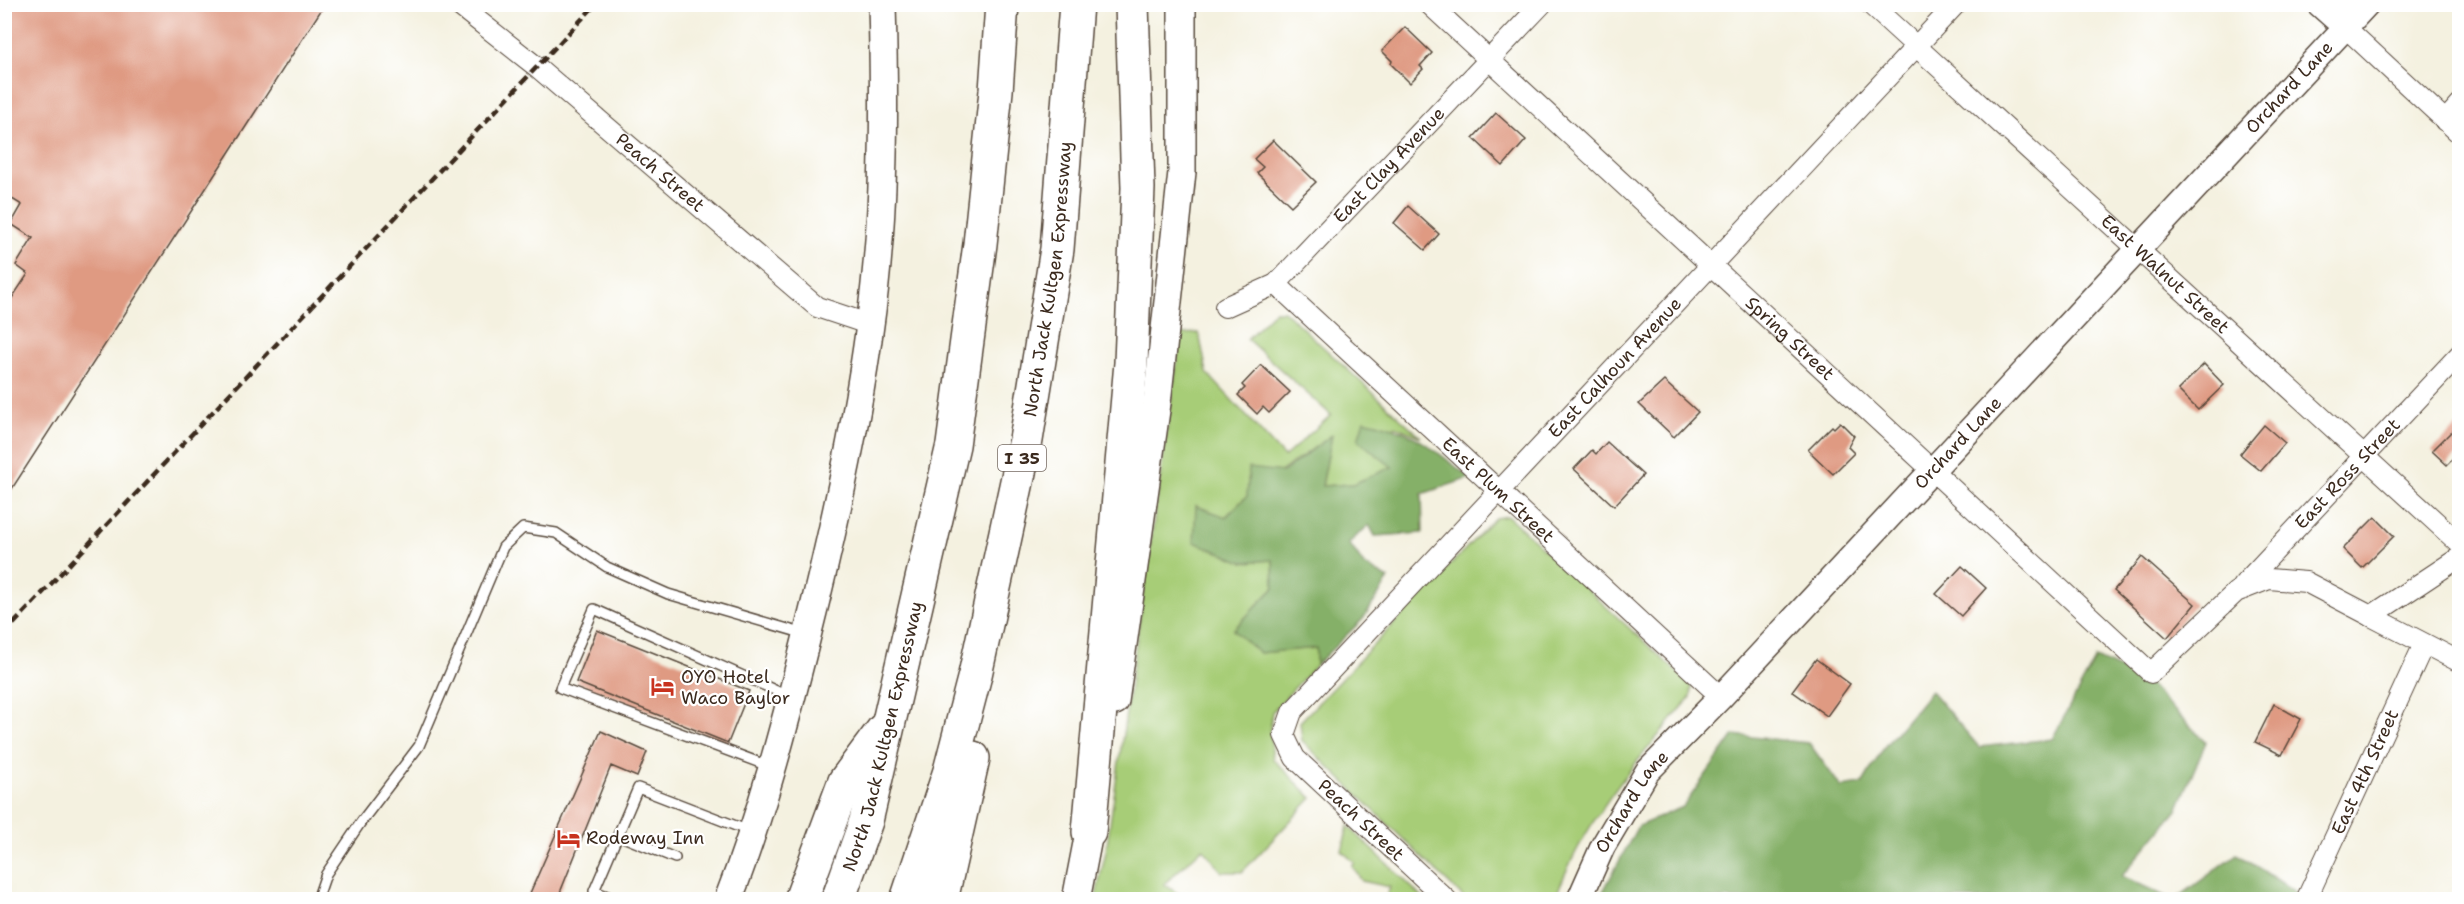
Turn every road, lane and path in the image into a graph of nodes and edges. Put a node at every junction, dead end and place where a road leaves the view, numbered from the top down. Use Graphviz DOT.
graph roads {
  1 [pos="457,4"];
  2 [pos="882,4"];
  3 [pos="1002,4"];
  4 [pos="1076,4"];
  5 [pos="1132,4"];
  6 [pos="1182,4"];
  7 [pos="1429,4"];
  8 [pos="1542,4"];
  9 [pos="1870,4"];
  10 [pos="1956,4"];
  11 [pos="2319,4"];
  12 [pos="2367,4"];
  13 [pos="2346,28"];
  14 [pos="1917,47"];
  15 [pos="1490,60"];
  16 [pos="2460,105"];
  17 [pos="2445,121"];
  18 [pos="2460,134"];
  19 [pos="2138,249"];
  20 [pos="1712,266"];
  21 [pos="1276,284"];
  22 [pos="1225,307"];
  23 [pos="871,325"];
  24 [pos="2460,354"];
  25 [pos="1026,440"];
  26 [pos="2364,456"];
  27 [pos="1933,470"];
  28 [pos="1498,490"];
  29 [pos="2460,544"];
  30 [pos="2460,557"];
  31 [pos="2236,592"];
  32 [pos="2371,616"];
  33 [pos="808,634"];
  34 [pos="2424,644"];
  35 [pos="2460,662"];
  36 [pos="2151,673"];
  37 [pos="1721,697"];
  38 [pos="792,698"];
  39 [pos="892,718"];
  40 [pos="1284,735"];
  41 [pos="773,768"];
  42 [pos="752,832"];
  43 [pos="1089,832"];
  44 [pos="618,835"];
  45 [pos="675,858"];
  46 [pos="1082,867"];
  47 [pos="735,892"];
  48 [pos="595,895"];
  49 [pos="317,900"];
  50 [pos="618,900"];
  51 [pos="801,900"];
  52 [pos="838,900"];
  53 [pos="907,900"];
  54 [pos="940,900"];
  55 [pos="1071,900"];
  56 [pos="1076,900"];
  57 [pos="1447,900"];
  58 [pos="1579,900"];
  59 [pos="2306,900"];
  1 -- 23 [label="street, Peach Street"];
  2 -- 23 [label="main road"];
  3 -- 39 [label="highway, North Jack Kultgen Expressway"];
  4 -- 25 [label="highway, North Jack Kultgen Expressway / I 35"];
  5 -- 43 [label="highway"];
  6 -- 43 [label="main road"];
  7 -- 15 [label="street, Spring Street"];
  8 -- 15 [label="street, East Clay Avenue"];
  9 -- 14 [label="street, East Walnut Street"];
  10 -- 14 [label="street, East Calhoun Avenue"];
  11 -- 13 [label="street"];
  12 -- 13 [label="street, Orchard Lane"];
  13 -- 17 [label="street"];
  13 -- 19 [label="street, Orchard Lane"];
  14 -- 19 [label="street, East Walnut Street"];
  14 -- 20 [label="street, East Calhoun Avenue"];
  15 -- 20 [label="street, Spring Street"];
  15 -- 21 [label="street, East Clay Avenue"];
  16 -- 17 [label="street"];
  17 -- 18 [label="street"];
  19 -- 26 [label="street, East Walnut Street"];
  19 -- 27 [label="street, Orchard Lane"];
  20 -- 27 [label="street, Spring Street"];
  20 -- 28 [label="street, East Calhoun Avenue"];
  21 -- 22 [label="street, East Clay Avenue"];
  21 -- 28 [label="street, East Plum Street"];
  23 -- 33 [label="main road"];
  24 -- 26 [label="street, East Ross Street"];
  25 -- 53 [label="highway, North Jack Kultgen Expressway / I 35"];
  25 -- 54 [label="highway"];
  26 -- 29 [label="street, East Walnut Street"];
  26 -- 31 [label="street, East Ross Street"];
  27 -- 36 [label="street, Spring Street"];
  27 -- 37 [label="street, Orchard Lane"];
  28 -- 37 [label="street, East Plum Street"];
  28 -- 40 [label="street, East Calhoun Avenue"];
  30 -- 32 [label="street"];
  31 -- 32 [label="street"];
  31 -- 36 [label="street, East Ross Street"];
  32 -- 34 [label="street"];
  33 -- 38 [label="main road"];
  33 -- 49 [label="lane"];
  34 -- 35 [label="street"];
  34 -- 59 [label="street, East 4th Street"];
  37 -- 58 [label="street, Orchard Lane"];
  38 -- 41 [label="main road"];
  38 -- 41 [label="lane"];
  39 -- 51 [label="highway"];
  39 -- 52 [label="highway, North Jack Kultgen Expressway"];
  40 -- 57 [label="street, Peach Street"];
  41 -- 42 [label="main road"];
  42 -- 44 [label="lane"];
  42 -- 47 [label="main road"];
  43 -- 46 [label="main road"];
  44 -- 45 [label="lane"];
  44 -- 48 [label="lane"];
  46 -- 55 [label="main road"];
  46 -- 56 [label="main road"];
  48 -- 50 [label="lane"];
}
